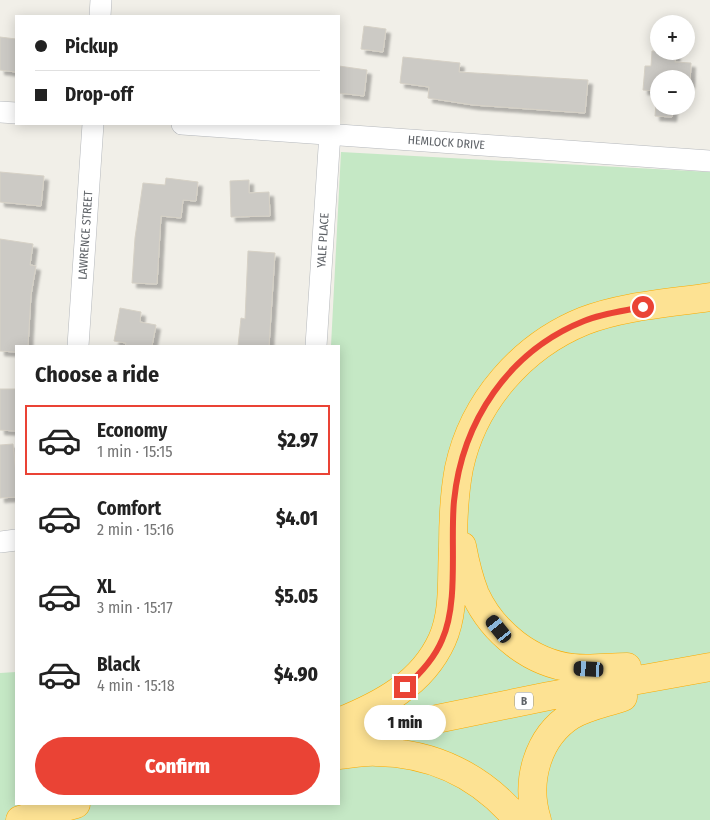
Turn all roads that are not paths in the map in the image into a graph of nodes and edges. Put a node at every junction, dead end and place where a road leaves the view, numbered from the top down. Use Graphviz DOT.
graph roads {
  1 [pos="101,0"];
  2 [pos="100,15"];
  3 [pos="0,112"];
  4 [pos="15,113"];
  5 [pos="93,125"];
  6 [pos="198,125"];
  7 [pos="330,133"];
  8 [pos="710,161"];
  9 [pos="710,297"];
  10 [pos="78,345"];
  11 [pos="316,345"];
  12 [pos="454,502"];
  13 [pos="15,540"];
  14 [pos="0,542"];
  15 [pos="710,667"];
  16 [pos="340,722"];
  17 [pos="340,739"];
  18 [pos="340,755"];
  19 [pos="72,805"];
  20 [pos="20,820"];
  21 [pos="518,820"];
  22 [pos="537,820"];
  1 -- 2 [label="street"];
  3 -- 4 [label="street"];
  5 -- 10 [label="street, LAWRENCE STREET"];
  6 -- 7 [label="street, HEMLOCK DRIVE"];
  7 -- 8 [label="street, HEMLOCK DRIVE"];
  7 -- 11 [label="street, YALE PLACE"];
  9 -- 12 [label="highway"];
  12 -- 15 [label="highway"];
  12 -- 16 [label="highway"];
  13 -- 14 [label="street"];
  15 -- 17 [label="highway, B"];
  15 -- 22 [label="highway"];
  18 -- 21 [label="highway"];
  19 -- 20 [label="highway"];
}
